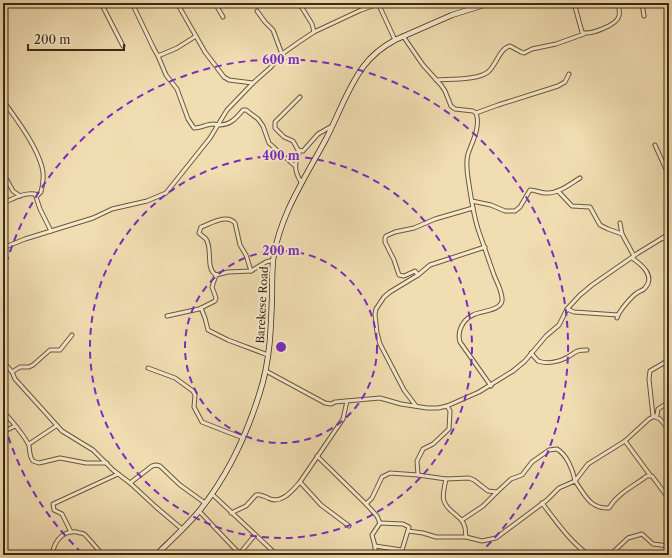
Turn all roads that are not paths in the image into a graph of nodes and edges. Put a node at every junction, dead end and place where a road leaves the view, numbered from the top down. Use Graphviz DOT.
graph roads {
  1 [pos="101,3"];
  2 [pos="132,3"];
  3 [pos="178,3"];
  4 [pos="215,3"];
  5 [pos="299,3"];
  6 [pos="379,3"];
  7 [pos="490,3"];
  8 [pos="574,3"];
  9 [pos="618,3"];
  10 [pos="642,3"];
  11 [pos="482,4"];
  12 [pos="257,11"];
  13 [pos="644,16"];
  14 [pos="223,17"];
  15 [pos="314,32"];
  16 [pos="584,34"];
  17 [pos="196,36"];
  18 [pos="403,36"];
  19 [pos="395,40"];
  20 [pos="123,46"];
  21 [pos="282,54"];
  22 [pos="158,56"];
  23 [pos="569,74"];
  24 [pos="436,80"];
  25 [pos="253,83"];
  26 [pos="300,97"];
  27 [pos="3,102"];
  28 [pos="476,113"];
  29 [pos="218,125"];
  30 [pos="332,125"];
  31 [pos="656,146"];
  32 [pos="300,151"];
  33 [pos="295,166"];
  34 [pos="3,173"];
  35 [pos="669,176"];
  36 [pos="580,178"];
  37 [pos="301,182"];
  38 [pos="13,191"];
  39 [pos="558,191"];
  40 [pos="20,196"];
  41 [pos="37,196"];
  42 [pos="12,199"];
  43 [pos="472,201"];
  44 [pos="3,203"];
  45 [pos="473,208"];
  46 [pos="620,223"];
  47 [pos="51,231"];
  48 [pos="622,234"];
  49 [pos="669,234"];
  50 [pos="662,238"];
  51 [pos="669,242"];
  52 [pos="485,247"];
  53 [pos="3,248"];
  54 [pos="633,257"];
  55 [pos="273,260"];
  56 [pos="251,271"];
  57 [pos="216,275"];
  58 [pos="418,275"];
  59 [pos="201,308"];
  60 [pos="567,309"];
  61 [pos="167,316"];
  62 [pos="72,335"];
  63 [pos="586,350"];
  64 [pos="531,353"];
  65 [pos="268,355"];
  66 [pos="669,360"];
  67 [pos="3,361"];
  68 [pos="148,368"];
  69 [pos="266,371"];
  70 [pos="12,372"];
  71 [pos="491,386"];
  72 [pos="347,401"];
  73 [pos="669,402"];
  74 [pos="416,406"];
  75 [pos="448,406"];
  76 [pos="3,412"];
  77 [pos="653,416"];
  78 [pos="15,426"];
  79 [pos="56,426"];
  80 [pos="669,430"];
  81 [pos="3,432"];
  82 [pos="243,438"];
  83 [pos="624,441"];
  84 [pos="29,444"];
  85 [pos="317,456"];
  86 [pos="107,464"];
  87 [pos="118,474"];
  88 [pos="418,475"];
  89 [pos="650,475"];
  90 [pos="446,479"];
  91 [pos="575,481"];
  92 [pos="300,482"];
  93 [pos="130,483"];
  94 [pos="497,492"];
  95 [pos="212,494"];
  96 [pos="669,500"];
  97 [pos="205,503"];
  98 [pos="542,503"];
  99 [pos="366,504"];
  100 [pos="199,511"];
  101 [pos="231,513"];
  102 [pos="462,520"];
  103 [pos="380,523"];
  104 [pos="350,526"];
  105 [pos="182,529"];
  106 [pos="408,531"];
  107 [pos="71,532"];
  108 [pos="255,535"];
  109 [pos="466,537"];
  110 [pos="375,546"];
  111 [pos="669,546"];
  112 [pos="236,550"];
  113 [pos="402,550"];
  114 [pos="582,550"];
  115 [pos="242,554"];
  116 [pos="52,555"];
  117 [pos="103,555"];
  118 [pos="156,555"];
  119 [pos="231,555"];
  120 [pos="277,555"];
  121 [pos="375,555"];
  122 [pos="406,555"];
  123 [pos="578,555"];
  124 [pos="589,555"];
  125 [pos="610,555"];
  1 -- 20 [label="street"];
  2 -- 22 [label="street"];
  3 -- 17 [label="street"];
  4 -- 14 [label="street"];
  5 -- 15 [label="street"];
  6 -- 15 [label="street"];
  6 -- 19 [label="street"];
  7 -- 11 [label="main road, Barekese Road"];
  8 -- 16 [label="street"];
  9 -- 16 [label="street"];
  10 -- 13 [label="street"];
  11 -- 18 [label="main road, Barekese Road"];
  12 -- 21 [label="street"];
  15 -- 21 [label="street"];
  16 -- 24 [label="street"];
  17 -- 22 [label="street"];
  17 -- 25 [label="street"];
  18 -- 19 [label="main road, Barekese Road"];
  18 -- 24 [label="street"];
  19 -- 30 [label="main road, Barekese Road"];
  21 -- 25 [label="street"];
  22 -- 29 [label="street"];
  23 -- 28 [label="street"];
  24 -- 28 [label="street"];
  25 -- 29 [label="street"];
  26 -- 32 [label="street"];
  27 -- 41 [label="street"];
  28 -- 43 [label="street"];
  29 -- 33 [label="street"];
  29 -- 47 [label="street"];
  30 -- 32 [label="street"];
  30 -- 37 [label="main road, Barekese Road"];
  31 -- 35 [label="street"];
  32 -- 33 [label="street"];
  33 -- 37 [label="street"];
  34 -- 38 [label="street"];
  36 -- 39 [label="street"];
  37 -- 55 [label="main road, Barekese Road"];
  38 -- 40 [label="street"];
  38 -- 42 [label="street"];
  39 -- 43 [label="street"];
  39 -- 48 [label="street"];
  40 -- 41 [label="street"];
  40 -- 42 [label="street"];
  41 -- 47 [label="street"];
  42 -- 44 [label="street"];
  43 -- 45 [label="street"];
  45 -- 52 [label="street"];
  45 -- 58 [label="street"];
  46 -- 48 [label="street"];
  47 -- 53 [label="street"];
  48 -- 54 [label="street"];
  49 -- 50 [label="street"];
  50 -- 51 [label="street"];
  50 -- 54 [label="street"];
  52 -- 58 [label="street"];
  52 -- 71 [label="street"];
  54 -- 60 [label="street"];
  54 -- 60 [label="street"];
  55 -- 56 [label="street"];
  55 -- 65 [label="main road, Barekese Road"];
  56 -- 57 [label="street"];
  56 -- 57 [label="street"];
  57 -- 59 [label="street"];
  58 -- 74 [label="street"];
  59 -- 61 [label="street"];
  59 -- 65 [label="street"];
  60 -- 64 [label="street"];
  62 -- 70 [label="street"];
  63 -- 64 [label="street"];
  64 -- 71 [label="street"];
  65 -- 69 [label="main road, Barekese Road"];
  66 -- 77 [label="street"];
  67 -- 70 [label="street"];
  68 -- 82 [label="street"];
  69 -- 72 [label="street"];
  69 -- 82 [label="main road, Barekese Road"];
  70 -- 79 [label="street"];
  71 -- 75 [label="street"];
  72 -- 74 [label="street"];
  72 -- 85 [label="street"];
  73 -- 77 [label="street"];
  74 -- 75 [label="street"];
  75 -- 88 [label="street"];
  76 -- 78 [label="street"];
  77 -- 80 [label="street"];
  77 -- 83 [label="street"];
  78 -- 81 [label="street"];
  78 -- 84 [label="street"];
  79 -- 84 [label="street"];
  79 -- 86 [label="street"];
  82 -- 95 [label="main road, Barekese Road"];
  83 -- 89 [label="street"];
  83 -- 91 [label="street"];
  84 -- 86 [label="street"];
  85 -- 92 [label="street"];
  85 -- 99 [label="street"];
  86 -- 87 [label="street"];
  87 -- 93 [label="street"];
  87 -- 107 [label="street"];
  88 -- 90 [label="street"];
  88 -- 99 [label="street"];
  89 -- 91 [label="street"];
  89 -- 96 [label="street"];
  90 -- 94 [label="street"];
  90 -- 102 [label="street"];
  91 -- 94 [label="street"];
  91 -- 98 [label="street"];
  92 -- 101 [label="street"];
  92 -- 104 [label="street"];
  93 -- 97 [label="street"];
  93 -- 105 [label="street"];
  94 -- 102 [label="street"];
  95 -- 97 [label="main road, Barekese Road"];
  95 -- 101 [label="street"];
  97 -- 100 [label="main road, Barekese Road"];
  98 -- 109 [label="street"];
  98 -- 114 [label="street"];
  99 -- 103 [label="street"];
  100 -- 105 [label="main road, Barekese Road"];
  100 -- 112 [label="street"];
  101 -- 108 [label="street"];
  102 -- 109 [label="street"];
  103 -- 106 [label="street"];
  103 -- 110 [label="street"];
  105 -- 118 [label="main road, Barekese Road"];
  106 -- 109 [label="street"];
  106 -- 113 [label="street"];
  107 -- 116 [label="street"];
  107 -- 117 [label="street"];
  108 -- 115 [label="street"];
  108 -- 120 [label="street"];
  110 -- 113 [label="street"];
  110 -- 121 [label="street"];
  111 -- 125 [label="street"];
  112 -- 115 [label="street"];
  112 -- 119 [label="street"];
  113 -- 122 [label="street"];
  114 -- 123 [label="street"];
  114 -- 124 [label="street"];
}
